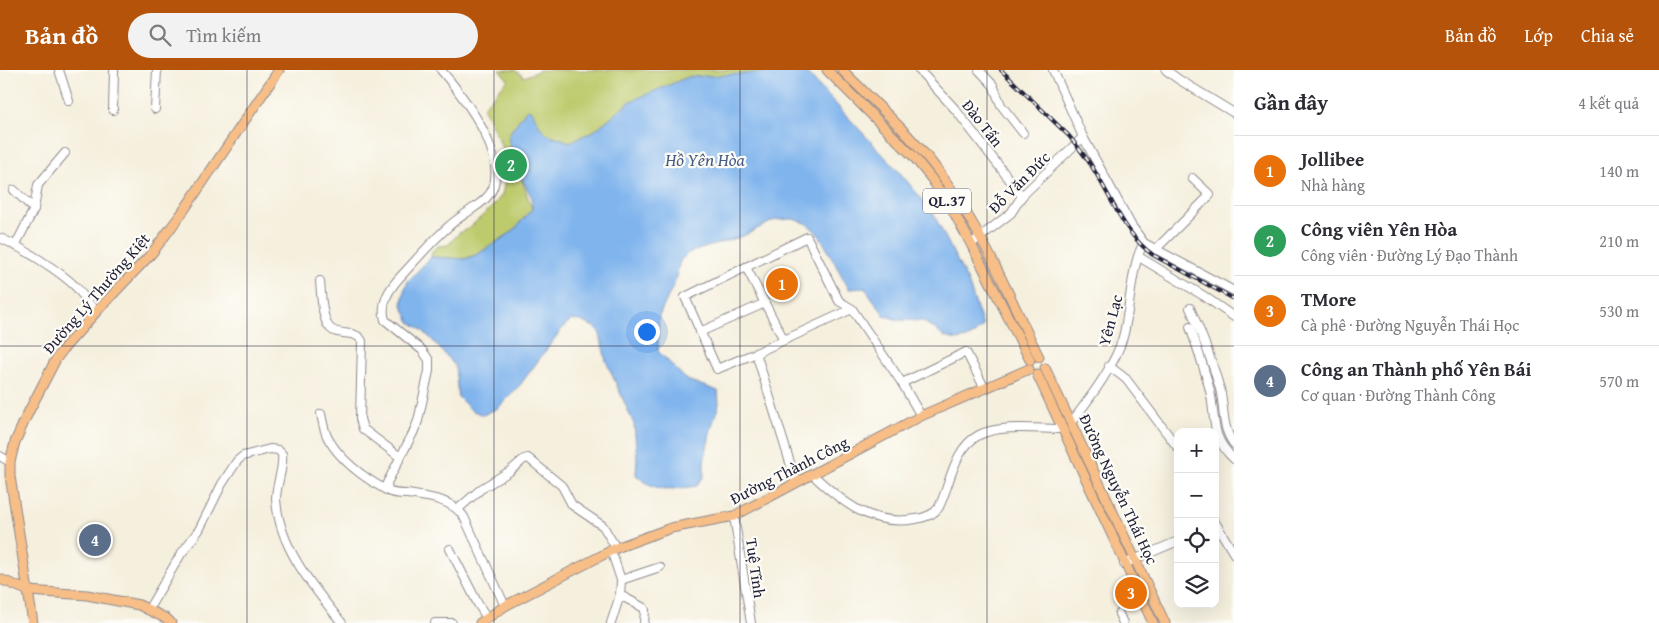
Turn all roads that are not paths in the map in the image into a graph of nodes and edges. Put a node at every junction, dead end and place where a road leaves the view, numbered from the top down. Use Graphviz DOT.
graph roads {
  1 [pos="59,70"];
  2 [pos="114,70"];
  3 [pos="157,70"];
  4 [pos="278,70"];
  5 [pos="441,70"];
  6 [pos="827,70"];
  7 [pos="842,70"];
  8 [pos="919,70"];
  9 [pos="979,70"];
  10 [pos="1052,70"];
  11 [pos="1166,70"];
  12 [pos="69,101"];
  13 [pos="155,109"];
  14 [pos="113,110"];
  15 [pos="1234,113"];
  16 [pos="1023,133"];
  17 [pos="1084,137"];
  18 [pos="65,153"];
  19 [pos="1192,178"];
  20 [pos="14,190"];
  21 [pos="1022,196"];
  22 [pos="34,209"];
  23 [pos="980,237"];
  24 [pos="0,238"];
  25 [pos="1144,243"];
  26 [pos="971,244"];
  27 [pos="15,246"];
  28 [pos="1155,250"];
  29 [pos="1138,257"];
  30 [pos="746,266"];
  31 [pos="320,281"];
  32 [pos="1233,289"];
  33 [pos="765,303"];
  34 [pos="1190,308"];
  35 [pos="852,309"];
  36 [pos="96,312"];
  37 [pos="1234,316"];
  38 [pos="1190,327"];
  39 [pos="700,332"];
  40 [pos="784,340"];
  41 [pos="756,353"];
  42 [pos="1033,365"];
  43 [pos="1109,366"];
  44 [pos="1045,368"];
  45 [pos="902,383"];
  46 [pos="985,389"];
  47 [pos="321,414"];
  48 [pos="921,416"];
  49 [pos="1071,423"];
  50 [pos="1062,429"];
  51 [pos="1174,443"];
  52 [pos="1234,444"];
  53 [pos="0,456"];
  54 [pos="400,457"];
  55 [pos="1234,459"];
  56 [pos="10,462"];
  57 [pos="813,475"];
  58 [pos="796,482"];
  59 [pos="388,491"];
  60 [pos="458,509"];
  61 [pos="734,516"];
  62 [pos="1219,529"];
  63 [pos="1174,543"];
  64 [pos="450,549"];
  65 [pos="614,549"];
  66 [pos="1234,554"];
  67 [pos="1135,559"];
  68 [pos="1124,564"];
  69 [pos="660,567"];
  70 [pos="0,579"];
  71 [pos="621,580"];
  72 [pos="29,591"];
  73 [pos="620,595"];
  74 [pos="505,606"];
  75 [pos="148,610"];
  76 [pos="1119,614"];
  77 [pos="483,621"];
  78 [pos="33,623"];
  79 [pos="171,623"];
  80 [pos="342,623"];
  81 [pos="435,623"];
  82 [pos="452,623"];
  83 [pos="611,623"];
  84 [pos="644,623"];
  85 [pos="751,623"];
  86 [pos="1123,623"];
  87 [pos="1153,623"];
  88 [pos="1165,623"];
  1 -- 12 [label="street"];
  2 -- 14 [label="street"];
  3 -- 13 [label="street"];
  4 -- 36 [label="main road, Đường Lý Thường Kiệt"];
  5 -- 54 [label="street"];
  6 -- 26 [label="main road, Đường Nguyễn Thái Học / QL.37"];
  7 -- 23 [label="main road, Đường Nguyễn Thái Học / QL.37"];
  8 -- 21 [label="street, Đào Tấn"];
  9 -- 16 [label="street"];
  10 -- 17 [label="street"];
  11 -- 15 [label="street"];
  17 -- 21 [label="street, Đỗ Văn Đức"];
  17 -- 25 [label="street"];
  18 -- 22 [label="street"];
  19 -- 28 [label="street"];
  20 -- 22 [label="street"];
  21 -- 23 [label="street, Đỗ Văn Đức"];
  22 -- 27 [label="street"];
  23 -- 26 [label="street, Đỗ Văn Đức"];
  23 -- 42 [label="main road, Đường Nguyễn Thái Học / QL.37"];
  24 -- 27 [label="street"];
  25 -- 28 [label="street"];
  25 -- 29 [label="street, Yên Lạc"];
  26 -- 42 [label="main road, Đường Nguyễn Thái Học / QL.37"];
  27 -- 36 [label="street"];
  28 -- 32 [label="street"];
  29 -- 37 [label="street"];
  29 -- 43 [label="street, Yên Lạc"];
  30 -- 33 [label="street"];
  30 -- 35 [label="street"];
  30 -- 39 [label="street"];
  31 -- 54 [label="street"];
  33 -- 39 [label="street"];
  33 -- 40 [label="street"];
  34 -- 52 [label="street"];
  35 -- 40 [label="street"];
  35 -- 45 [label="street"];
  36 -- 56 [label="main road, Đường Lý Thường Kiệt"];
  38 -- 55 [label="street"];
  39 -- 41 [label="street"];
  40 -- 41 [label="street"];
  41 -- 58 [label="street"];
  42 -- 44 [label="main road, Đường Thành Công"];
  42 -- 44 [label="main road, QL.37"];
  42 -- 46 [label="main road, Đường Thành Công"];
  42 -- 50 [label="main road, Đường Nguyễn Thái Học / QL.37"];
  43 -- 49 [label="street, Yên Lạc"];
  43 -- 51 [label="street"];
  44 -- 49 [label="main road, Đường Nguyễn Thái Học / QL.37"];
  45 -- 46 [label="street"];
  45 -- 48 [label="street"];
  46 -- 48 [label="main road, Đường Thành Công"];
  47 -- 59 [label="street"];
  48 -- 57 [label="main road, Đường Thành Công"];
  49 -- 67 [label="main road, Đường Nguyễn Thái Học / QL.37"];
  50 -- 57 [label="street"];
  50 -- 68 [label="main road, Đường Nguyễn Thái Học / QL.37"];
  53 -- 56 [label="street"];
  54 -- 59 [label="street"];
  56 -- 72 [label="main road, Đường Lý Thường Kiệt"];
  57 -- 58 [label="main road, Đường Thành Công"];
  58 -- 61 [label="main road, Đường Thành Công"];
  59 -- 60 [label="street"];
  60 -- 65 [label="street"];
  60 -- 74 [label="street"];
  61 -- 65 [label="main road, Đường Thành Công"];
  61 -- 85 [label="street, Tuệ Tĩnh"];
  62 -- 66 [label="street"];
  63 -- 67 [label="street"];
  64 -- 77 [label="street"];
  65 -- 71 [label="street"];
  65 -- 74 [label="main road, Đường Thành Công"];
  67 -- 68 [label="street"];
  67 -- 88 [label="main road, Đường Nguyễn Thái Học / QL.37"];
  68 -- 87 [label="main road, Đường Nguyễn Thái Học / QL.37"];
  69 -- 71 [label="street"];
  70 -- 72 [label="main road"];
  71 -- 73 [label="street"];
  72 -- 75 [label="main road"];
  72 -- 78 [label="main road, Đường Lý Thường Kiệt"];
  73 -- 83 [label="street"];
  73 -- 84 [label="street"];
  74 -- 77 [label="main road, Đường Thành Công"];
  75 -- 79 [label="main road"];
  75 -- 80 [label="street"];
  76 -- 86 [label="street"];
  81 -- 82 [label="street"];
}
